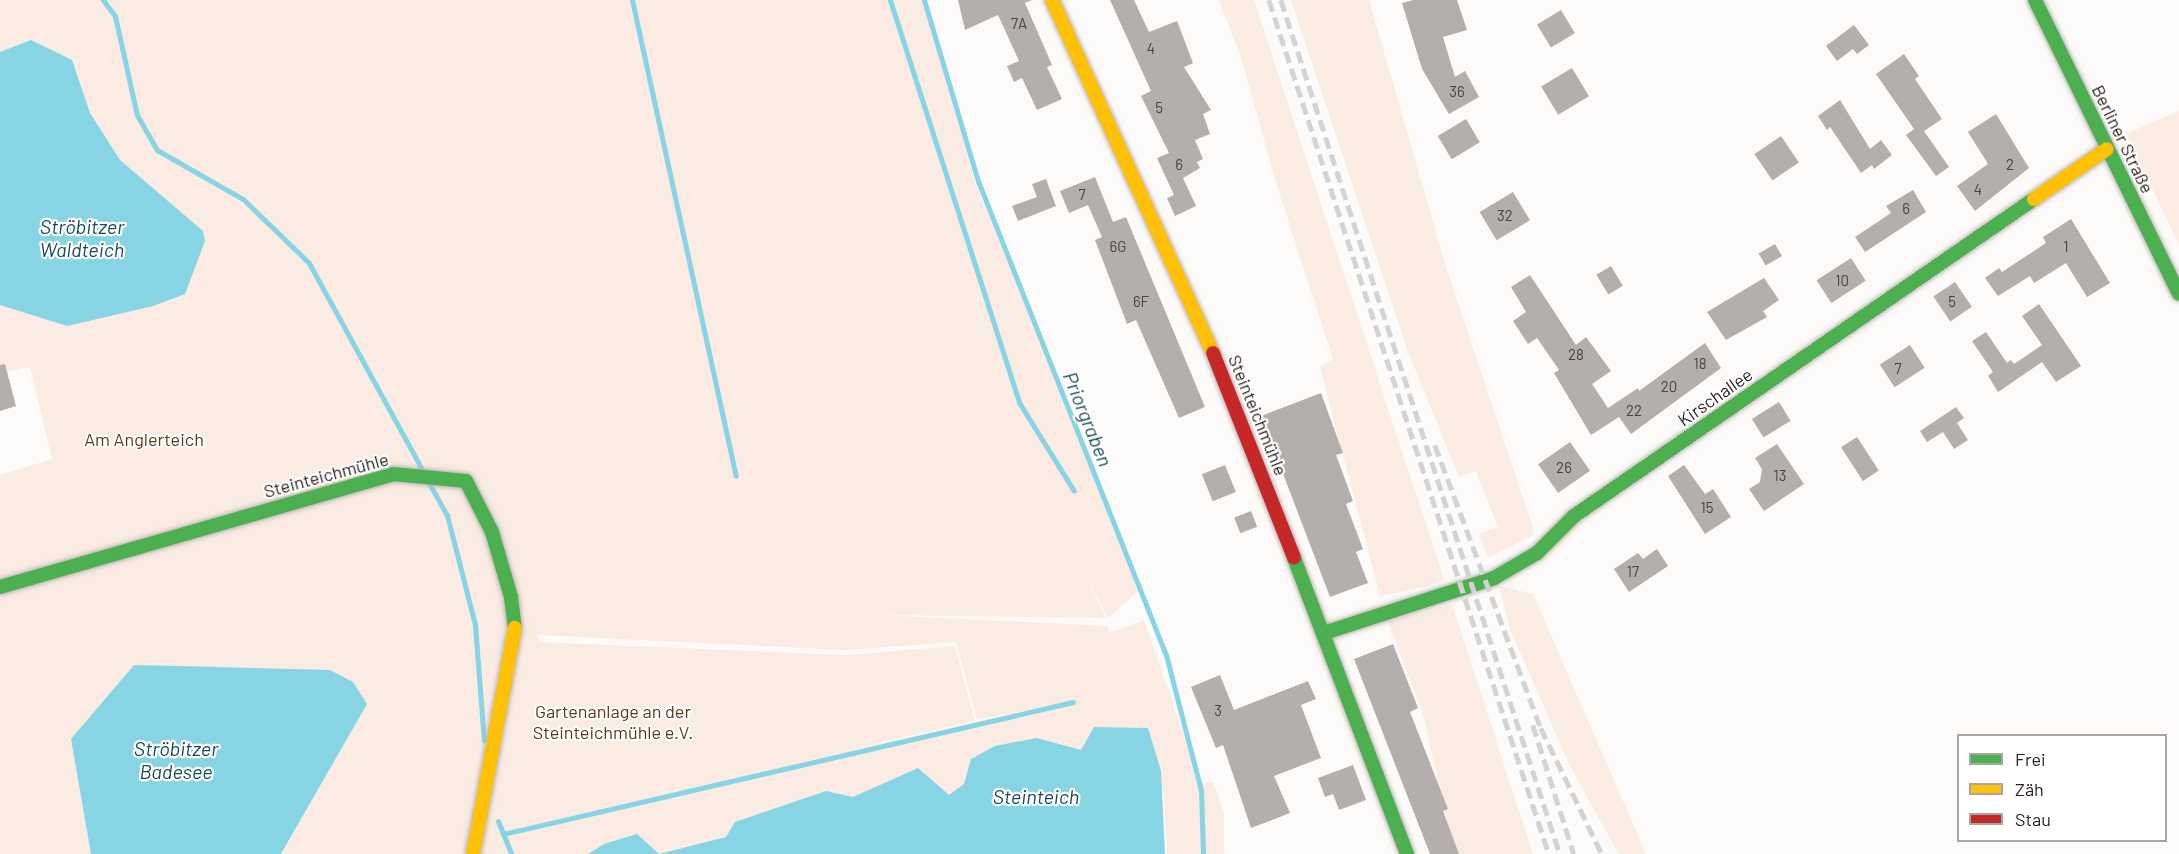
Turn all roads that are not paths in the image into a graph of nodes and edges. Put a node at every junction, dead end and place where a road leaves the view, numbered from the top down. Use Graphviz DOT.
graph roads {
  1 [pos="1052,0"];
  2 [pos="2035,0"];
  3 [pos="2108,149"];
  4 [pos="2179,294"];
  5 [pos="0,587"];
  6 [pos="1324,633"];
  7 [pos="473,854"];
  8 [pos="1407,854"];
  1 -- 6 [label="street, Steinteichmühle"];
  2 -- 3 [label="street, Berliner Straße"];
  3 -- 4 [label="street, Berliner Straße"];
  3 -- 6 [label="street, Kirschallee"];
  5 -- 7 [label="street, Steinteichmühle"];
  6 -- 8 [label="street, Steinteichmühle"];
}
